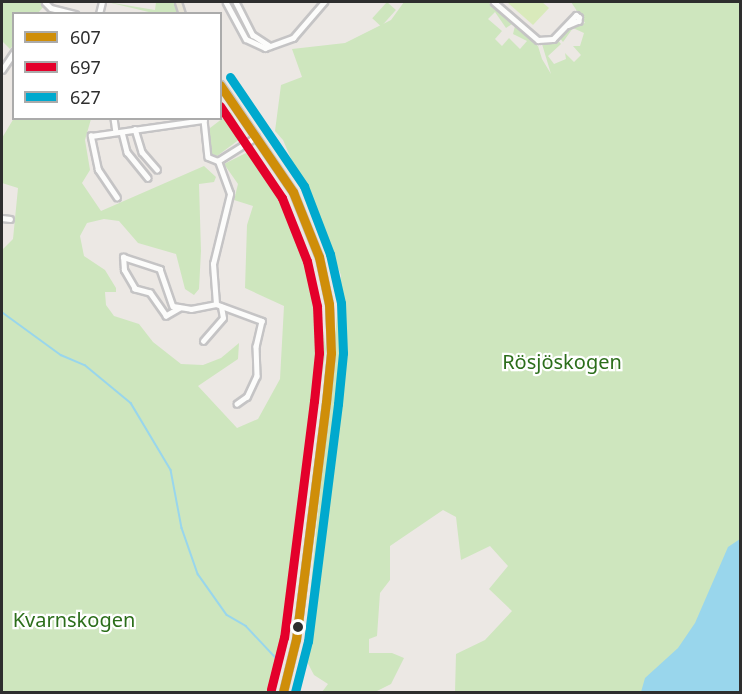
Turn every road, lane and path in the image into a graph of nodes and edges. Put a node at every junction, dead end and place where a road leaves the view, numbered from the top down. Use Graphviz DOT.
graph roads {
  1 [pos="45,2"];
  2 [pos="226,2"];
  3 [pos="236,2"];
  4 [pos="324,2"];
  5 [pos="494,2"];
  6 [pos="51,8"];
  7 [pos="46,12"];
  8 [pos="67,12"];
  9 [pos="569,25"];
  10 [pos="270,46"];
  11 [pos="12,55"];
  12 [pos="2,70"];
  13 [pos="222,87"];
  14 [pos="115,120"];
  15 [pos="153,120"];
  16 [pos="153,126"];
  17 [pos="135,129"];
  18 [pos="119,132"];
  19 [pos="256,137"];
  20 [pos="218,161"];
  21 [pos="157,169"];
  22 [pos="148,178"];
  23 [pos="117,198"];
  24 [pos="2,218"];
  25 [pos="10,219"];
  26 [pos="216,304"];
  27 [pos="180,308"];
  28 [pos="204,341"];
  29 [pos="237,404"];
  30 [pos="283,693"];
  1 -- 6 [label="street"];
  2 -- 10 [label="street"];
  3 -- 10 [label="street"];
  4 -- 10 [label="street"];
  5 -- 9 [label="street"];
  6 -- 7 [label="street"];
  6 -- 8 [label="street"];
  11 -- 12 [label="street"];
  13 -- 19 [label="main road"];
  14 -- 18 [label="street"];
  15 -- 16 [label="street"];
  16 -- 17 [label="street"];
  16 -- 20 [label="street"];
  17 -- 18 [label="street"];
  17 -- 21 [label="street"];
  18 -- 22 [label="street"];
  18 -- 23 [label="street"];
  19 -- 20 [label="street"];
  19 -- 30 [label="main road"];
  20 -- 26 [label="street"];
  24 -- 25 [label="street"];
  26 -- 27 [label="street"];
  26 -- 28 [label="street"];
  26 -- 29 [label="street"];
  27 -- 27 [label="street"];
}
